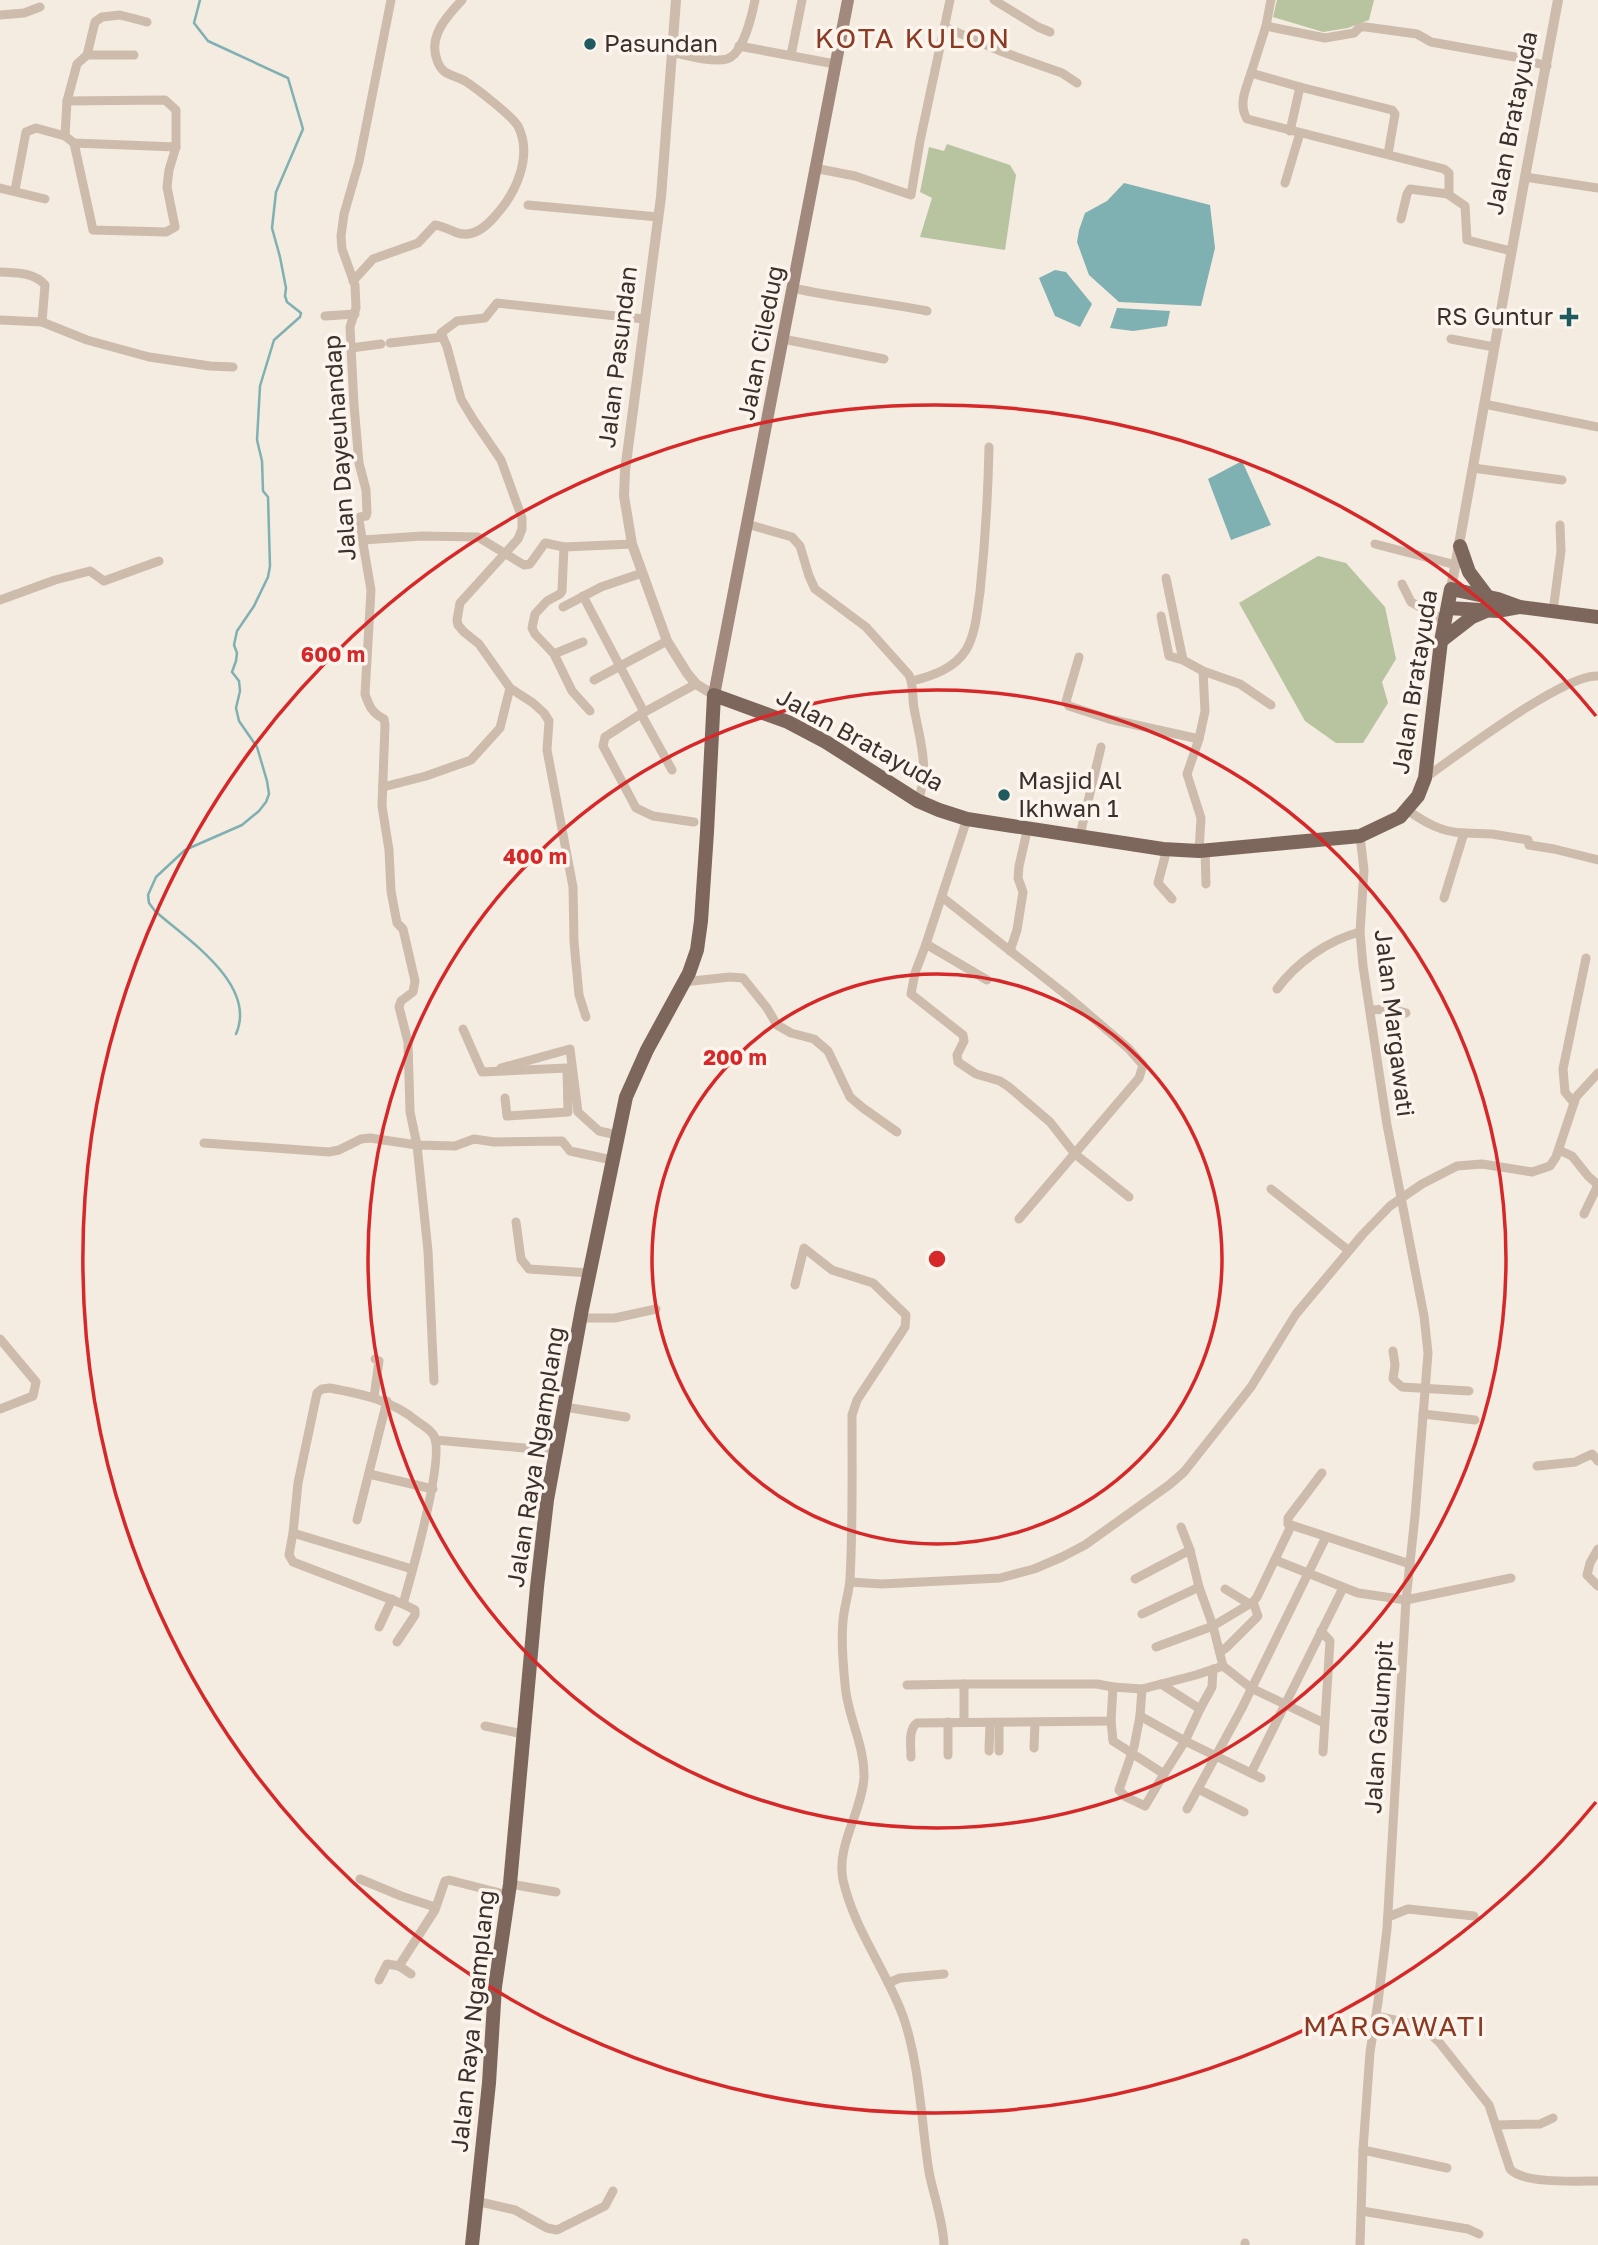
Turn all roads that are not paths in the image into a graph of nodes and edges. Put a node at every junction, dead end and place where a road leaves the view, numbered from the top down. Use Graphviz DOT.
graph roads {
  1 [pos="391,0"];
  2 [pos="462,0"];
  3 [pos="676,0"];
  4 [pos="755,0"];
  5 [pos="802,0"];
  6 [pos="848,0"];
  7 [pos="950,0"];
  8 [pos="994,0"];
  9 [pos="1271,0"];
  10 [pos="1558,0"];
  11 [pos="40,6"];
  12 [pos="0,15"];
  13 [pos="147,22"];
  14 [pos="1266,26"];
  15 [pos="945,27"];
  16 [pos="1050,32"];
  17 [pos="739,46"];
  18 [pos="671,52"];
  19 [pos="87,55"];
  20 [pos="134,55"];
  21 [pos="791,55"];
  22 [pos="835,64"];
  23 [pos="1547,66"];
  24 [pos="1251,73"];
  25 [pos="1077,83"];
  26 [pos="1300,88"];
  27 [pos="67,101"];
  28 [pos="1295,132"];
  29 [pos="65,136"];
  30 [pos="74,143"];
  31 [pos="176,147"];
  32 [pos="1388,154"];
  33 [pos="814,168"];
  34 [pos="1525,177"];
  35 [pos="1284,183"];
  36 [pos="0,188"];
  37 [pos="1598,188"];
  38 [pos="15,190"];
  39 [pos="1448,194"];
  40 [pos="46,199"];
  41 [pos="528,205"];
  42 [pos="658,217"];
  43 [pos="1401,219"];
  44 [pos="1511,251"];
  45 [pos="0,272"];
  46 [pos="354,283"];
  47 [pos="793,288"];
  48 [pos="356,311"];
  49 [pos="926,311"];
  50 [pos="325,316"];
  51 [pos="644,319"];
  52 [pos="0,320"];
  53 [pos="42,322"];
  54 [pos="443,337"];
  55 [pos="783,339"];
  56 [pos="1451,339"];
  57 [pos="1494,347"];
  58 [pos="351,348"];
  59 [pos="884,359"];
  60 [pos="233,367"];
  61 [pos="1484,404"];
  62 [pos="1598,428"];
  63 [pos="989,447"];
  64 [pos="1473,468"];
  65 [pos="1562,480"];
  66 [pos="747,524"];
  67 [pos="1560,525"];
  68 [pos="363,540"];
  69 [pos="632,544"];
  70 [pos="1375,544"];
  71 [pos="1460,545"];
  72 [pos="564,547"];
  73 [pos="511,557"];
  74 [pos="159,561"];
  75 [pos="1457,565"];
  76 [pos="642,573"];
  77 [pos="1166,578"];
  78 [pos="1402,584"];
  79 [pos="1451,589"];
  80 [pos="583,596"];
  81 [pos="0,600"];
  82 [pos="1487,603"];
  83 [pos="563,607"];
  84 [pos="1553,611"];
  85 [pos="1446,615"];
  86 [pos="1161,616"];
  87 [pos="1598,617"];
  88 [pos="667,641"];
  89 [pos="1441,641"];
  90 [pos="583,642"];
  91 [pos="554,654"];
  92 [pos="1079,657"];
  93 [pos="1183,660"];
  94 [pos="620,666"];
  95 [pos="1203,671"];
  96 [pos="1598,676"];
  97 [pos="594,680"];
  98 [pos="912,681"];
  99 [pos="696,684"];
  100 [pos="510,688"];
  101 [pos="714,695"];
  102 [pos="1271,705"];
  103 [pos="590,710"];
  104 [pos="642,713"];
  105 [pos="1199,739"];
  106 [pos="1101,747"];
  107 [pos="672,770"];
  108 [pos="1425,778"];
  109 [pos="383,787"];
  110 [pos="918,801"];
  111 [pos="1408,810"];
  112 [pos="967,819"];
  113 [pos="694,822"];
  114 [pos="1028,827"];
  115 [pos="1464,834"];
  116 [pos="1080,835"];
  117 [pos="1360,836"];
  118 [pos="1167,849"];
  119 [pos="1202,851"];
  120 [pos="1598,860"];
  121 [pos="1206,884"];
  122 [pos="942,897"];
  123 [pos="1444,898"];
  124 [pos="1172,899"];
  125 [pos="1360,932"];
  126 [pos="926,944"];
  127 [pos="1010,951"];
  128 [pos="1586,958"];
  129 [pos="988,980"];
  130 [pos="683,982"];
  131 [pos="1277,989"];
  132 [pos="1370,1010"];
  133 [pos="1406,1013"];
  134 [pos="586,1017"];
  135 [pos="463,1029"];
  136 [pos="570,1068"];
  137 [pos="482,1073"];
  138 [pos="1598,1073"];
  139 [pos="505,1097"];
  140 [pos="1574,1103"];
  141 [pos="573,1112"];
  142 [pos="897,1132"];
  143 [pos="617,1135"];
  144 [pos="204,1143"];
  145 [pos="417,1145"];
  146 [pos="1565,1153"];
  147 [pos="1075,1154"];
  148 [pos="612,1160"];
  149 [pos="1598,1185"];
  150 [pos="1271,1189"];
  151 [pos="1129,1198"];
  152 [pos="1401,1199"];
  153 [pos="1404,1214"];
  154 [pos="1584,1214"];
  155 [pos="1019,1219"];
  156 [pos="516,1222"];
  157 [pos="1348,1250"];
  158 [pos="590,1273"];
  159 [pos="795,1286"];
  160 [pos="656,1310"];
  161 [pos="581,1318"];
  162 [pos="0,1339"];
  163 [pos="1393,1352"];
  164 [pos="434,1381"];
  165 [pos="1426,1388"];
  166 [pos="1469,1391"];
  167 [pos="387,1401"];
  168 [pos="565,1407"];
  169 [pos="0,1409"];
  170 [pos="1423,1414"];
  171 [pos="626,1417"];
  172 [pos="1475,1420"];
  173 [pos="436,1440"];
  174 [pos="555,1453"];
  175 [pos="1598,1461"];
  176 [pos="1537,1466"];
  177 [pos="1322,1473"];
  178 [pos="369,1474"];
  179 [pos="433,1489"];
  180 [pos="357,1520"];
  181 [pos="1291,1526"];
  182 [pos="1181,1527"];
  183 [pos="293,1533"];
  184 [pos="1326,1537"];
  185 [pos="1598,1549"];
  186 [pos="1190,1550"];
  187 [pos="1275,1560"];
  188 [pos="1410,1564"];
  189 [pos="412,1569"];
  190 [pos="1309,1573"];
  191 [pos="1135,1578"];
  192 [pos="1511,1578"];
  193 [pos="850,1582"];
  194 [pos="1598,1586"];
  195 [pos="1199,1587"];
  196 [pos="1225,1588"];
  197 [pos="1343,1588"];
  198 [pos="392,1599"];
  199 [pos="1406,1600"];
  200 [pos="1250,1603"];
  201 [pos="403,1604"];
  202 [pos="1142,1614"];
  203 [pos="1213,1626"];
  204 [pos="379,1627"];
  205 [pos="1321,1631"];
  206 [pos="397,1642"];
  207 [pos="1156,1647"];
  208 [pos="1220,1652"];
  209 [pos="1218,1667"];
  210 [pos="964,1684"];
  211 [pos="1161,1684"];
  212 [pos="907,1685"];
  213 [pos="1113,1687"];
  214 [pos="1251,1688"];
  215 [pos="1142,1689"];
  216 [pos="1285,1703"];
  217 [pos="1200,1709"];
  218 [pos="1140,1716"];
  219 [pos="1035,1721"];
  220 [pos="1111,1721"];
  221 [pos="948,1722"];
  222 [pos="964,1722"];
  223 [pos="995,1723"];
  224 [pos="1324,1723"];
  225 [pos="485,1726"];
  226 [pos="523,1734"];
  227 [pos="1185,1741"];
  228 [pos="1034,1748"];
  229 [pos="994,1751"];
  230 [pos="1322,1752"];
  231 [pos="948,1755"];
  232 [pos="1131,1755"];
  233 [pos="1214,1756"];
  234 [pos="911,1757"];
  235 [pos="1251,1773"];
  236 [pos="1164,1774"];
  237 [pos="1261,1778"];
  238 [pos="1198,1789"];
  239 [pos="1187,1809"];
  240 [pos="1244,1812"];
  241 [pos="360,1879"];
  242 [pos="509,1889"];
  243 [pos="556,1892"];
  244 [pos="435,1907"];
  245 [pos="1474,1916"];
  246 [pos="1388,1917"];
  247 [pos="399,1966"];
  248 [pos="411,1974"];
  249 [pos="944,1974"];
  250 [pos="379,1980"];
  251 [pos="893,1980"];
  252 [pos="1376,2016"];
  253 [pos="1553,2118"];
  254 [pos="1496,2125"];
  255 [pos="1363,2150"];
  256 [pos="1447,2168"];
  257 [pos="1598,2181"];
  258 [pos="613,2191"];
  259 [pos="476,2201"];
  260 [pos="1362,2211"];
  261 [pos="1479,2235"];
  262 [pos="471,2245"];
  263 [pos="944,2245"];
  264 [pos="1360,2245"];
  1 -- 46 [label="street, Jalan Dayeuhandap"];
  2 -- 46 [label="street"];
  3 -- 18 [label="street, Jalan Pasundan"];
  4 -- 17 [label="street"];
  5 -- 21 [label="street"];
  6 -- 22 [label="main road, Jalan Ciledug"];
  7 -- 15 [label="street"];
  8 -- 16 [label="street"];
  9 -- 14 [label="street"];
  10 -- 23 [label="street, Jalan Bratayuda"];
  11 -- 12 [label="street"];
  13 -- 19 [label="street"];
  14 -- 23 [label="street"];
  14 -- 24 [label="street"];
  15 -- 25 [label="street"];
  15 -- 33 [label="street"];
  17 -- 18 [label="street"];
  17 -- 21 [label="street"];
  18 -- 42 [label="street, Jalan Pasundan"];
  19 -- 20 [label="street"];
  19 -- 27 [label="street"];
  21 -- 22 [label="street"];
  22 -- 33 [label="main road, Jalan Ciledug"];
  23 -- 34 [label="street, Jalan Bratayuda"];
  24 -- 26 [label="street"];
  24 -- 28 [label="street"];
  26 -- 28 [label="street"];
  26 -- 32 [label="street"];
  27 -- 29 [label="street"];
  27 -- 31 [label="street"];
  28 -- 32 [label="street"];
  28 -- 35 [label="street"];
  29 -- 30 [label="street"];
  29 -- 38 [label="street"];
  30 -- 31 [label="street"];
  30 -- 31 [label="street"];
  32 -- 39 [label="street"];
  33 -- 47 [label="main road, Jalan Ciledug"];
  34 -- 37 [label="street"];
  34 -- 44 [label="street, Jalan Bratayuda"];
  36 -- 38 [label="street"];
  38 -- 40 [label="street"];
  39 -- 43 [label="street"];
  39 -- 44 [label="street"];
  41 -- 42 [label="street"];
  42 -- 51 [label="street, Jalan Pasundan"];
  44 -- 57 [label="street, Jalan Bratayuda"];
  45 -- 53 [label="street"];
  46 -- 48 [label="street, Jalan Dayeuhandap"];
  47 -- 49 [label="street"];
  47 -- 55 [label="main road, Jalan Ciledug"];
  48 -- 50 [label="street"];
  48 -- 58 [label="street, Jalan Dayeuhandap"];
  51 -- 54 [label="street"];
  51 -- 69 [label="street, Jalan Pasundan"];
  52 -- 53 [label="street"];
  53 -- 60 [label="street"];
  54 -- 58 [label="street"];
  54 -- 73 [label="street"];
  55 -- 59 [label="street"];
  55 -- 66 [label="main road, Jalan Ciledug"];
  56 -- 57 [label="street"];
  57 -- 61 [label="street, Jalan Bratayuda"];
  58 -- 68 [label="street, Jalan Dayeuhandap"];
  61 -- 62 [label="street"];
  61 -- 64 [label="street, Jalan Bratayuda"];
  63 -- 98 [label="street"];
  64 -- 65 [label="street"];
  64 -- 71 [label="street, Jalan Bratayuda"];
  66 -- 98 [label="street"];
  66 -- 101 [label="main road, Jalan Ciledug"];
  67 -- 84 [label="street"];
  68 -- 73 [label="street"];
  68 -- 109 [label="street, Jalan Dayeuhandap"];
  69 -- 72 [label="street"];
  69 -- 76 [label="street, Jalan Pasundan"];
  70 -- 75 [label="street"];
  71 -- 75 [label="street, Jalan Bratayuda"];
  71 -- 82 [label="main road"];
  72 -- 73 [label="street"];
  72 -- 91 [label="street"];
  73 -- 100 [label="street"];
  74 -- 81 [label="street"];
  75 -- 79 [label="street, Jalan Bratayuda"];
  76 -- 80 [label="street"];
  76 -- 88 [label="street, Jalan Pasundan"];
  77 -- 93 [label="street"];
  78 -- 85 [label="street"];
  79 -- 82 [label="main road"];
  79 -- 85 [label="main road, Jalan Bratayuda"];
  80 -- 83 [label="street"];
  80 -- 94 [label="street"];
  82 -- 84 [label="main road"];
  82 -- 85 [label="main road"];
  82 -- 89 [label="main road"];
  84 -- 87 [label="main road"];
  85 -- 89 [label="main road, Jalan Bratayuda"];
  86 -- 93 [label="street"];
  88 -- 94 [label="street"];
  88 -- 99 [label="street, Jalan Pasundan"];
  89 -- 108 [label="main road, Jalan Bratayuda"];
  90 -- 91 [label="street"];
  91 -- 103 [label="street"];
  92 -- 105 [label="street"];
  93 -- 95 [label="street"];
  94 -- 97 [label="street"];
  94 -- 104 [label="street"];
  95 -- 102 [label="street"];
  95 -- 105 [label="street"];
  96 -- 108 [label="street"];
  98 -- 110 [label="street"];
  99 -- 101 [label="street, Jalan Pasundan"];
  99 -- 104 [label="street"];
  100 -- 109 [label="street"];
  100 -- 134 [label="street"];
  101 -- 110 [label="main road, Jalan Bratayuda"];
  101 -- 130 [label="main road, Jalan Raya Ngamplang"];
  104 -- 107 [label="street"];
  104 -- 113 [label="street"];
  105 -- 119 [label="street"];
  106 -- 116 [label="street"];
  108 -- 111 [label="main road, Jalan Bratayuda"];
  109 -- 145 [label="street, Jalan Dayeuhandap"];
  110 -- 112 [label="main road, Jalan Bratayuda"];
  111 -- 115 [label="street"];
  111 -- 117 [label="main road, Jalan Bratayuda"];
  112 -- 114 [label="main road, Jalan Bratayuda"];
  112 -- 122 [label="street"];
  114 -- 116 [label="main road, Jalan Bratayuda"];
  114 -- 127 [label="street"];
  115 -- 120 [label="street"];
  115 -- 123 [label="street"];
  116 -- 118 [label="main road, Jalan Bratayuda"];
  117 -- 119 [label="main road, Jalan Bratayuda"];
  117 -- 125 [label="street, Jalan Margawati"];
  118 -- 119 [label="main road, Jalan Bratayuda"];
  118 -- 124 [label="street"];
  119 -- 121 [label="street"];
  122 -- 126 [label="street"];
  122 -- 127 [label="street"];
  125 -- 131 [label="street"];
  125 -- 132 [label="street, Jalan Margawati"];
  126 -- 129 [label="street"];
  126 -- 147 [label="street"];
  127 -- 147 [label="street"];
  128 -- 140 [label="street"];
  130 -- 142 [label="street"];
  130 -- 143 [label="main road, Jalan Raya Ngamplang"];
  132 -- 133 [label="street"];
  132 -- 152 [label="street, Jalan Margawati"];
  135 -- 137 [label="street"];
  136 -- 137 [label="street"];
  136 -- 137 [label="street"];
  136 -- 141 [label="street"];
  138 -- 140 [label="street"];
  139 -- 141 [label="street"];
  140 -- 146 [label="street"];
  141 -- 143 [label="street"];
  143 -- 148 [label="main road, Jalan Raya Ngamplang"];
  144 -- 145 [label="street"];
  145 -- 148 [label="street"];
  145 -- 164 [label="street, Jalan Dayeuhandap"];
  146 -- 149 [label="street"];
  146 -- 152 [label="street"];
  147 -- 151 [label="street"];
  147 -- 155 [label="street"];
  148 -- 158 [label="main road, Jalan Raya Ngamplang"];
  149 -- 154 [label="street"];
  150 -- 157 [label="street"];
  152 -- 153 [label="street, Jalan Margawati"];
  152 -- 157 [label="street"];
  153 -- 165 [label="street, Jalan Galumpit"];
  156 -- 158 [label="street"];
  157 -- 193 [label="street"];
  158 -- 161 [label="main road, Jalan Raya Ngamplang"];
  159 -- 193 [label="street"];
  160 -- 161 [label="street"];
  161 -- 168 [label="main road, Jalan Raya Ngamplang"];
  162 -- 169 [label="street"];
  163 -- 165 [label="street"];
  165 -- 166 [label="street"];
  165 -- 170 [label="street, Jalan Galumpit"];
  167 -- 173 [label="street"];
  167 -- 178 [label="street"];
  167 -- 183 [label="street"];
  168 -- 171 [label="street"];
  168 -- 174 [label="main road, Jalan Raya Ngamplang"];
  170 -- 172 [label="street"];
  170 -- 188 [label="street, Jalan Galumpit"];
  173 -- 174 [label="street"];
  173 -- 179 [label="street"];
  174 -- 226 [label="main road, Jalan Raya Ngamplang"];
  175 -- 176 [label="street"];
  177 -- 181 [label="street"];
  178 -- 179 [label="street"];
  178 -- 180 [label="street"];
  179 -- 189 [label="street"];
  181 -- 184 [label="street"];
  181 -- 187 [label="street"];
  182 -- 186 [label="street"];
  183 -- 189 [label="street"];
  183 -- 198 [label="street"];
  184 -- 188 [label="street"];
  184 -- 190 [label="street"];
  185 -- 194 [label="street"];
  186 -- 191 [label="street"];
  186 -- 195 [label="street"];
  187 -- 190 [label="street"];
  187 -- 200 [label="street"];
  188 -- 199 [label="street, Jalan Galumpit"];
  189 -- 201 [label="street"];
  190 -- 197 [label="street"];
  190 -- 214 [label="street"];
  192 -- 199 [label="street"];
  193 -- 251 [label="street"];
  195 -- 202 [label="street"];
  195 -- 203 [label="street"];
  196 -- 200 [label="street"];
  197 -- 199 [label="street"];
  197 -- 205 [label="street"];
  198 -- 201 [label="street"];
  198 -- 204 [label="street"];
  199 -- 246 [label="street, Jalan Galumpit"];
  200 -- 203 [label="street"];
  200 -- 208 [label="street"];
  201 -- 206 [label="street"];
  203 -- 207 [label="street"];
  203 -- 208 [label="street"];
  205 -- 216 [label="street"];
  205 -- 224 [label="street"];
  208 -- 209 [label="street"];
  209 -- 211 [label="street"];
  209 -- 214 [label="street"];
  209 -- 217 [label="street"];
  210 -- 212 [label="street"];
  210 -- 213 [label="street"];
  210 -- 222 [label="street"];
  211 -- 215 [label="street"];
  211 -- 217 [label="street"];
  213 -- 215 [label="street"];
  213 -- 220 [label="street"];
  214 -- 216 [label="street"];
  214 -- 233 [label="street"];
  215 -- 218 [label="street"];
  216 -- 224 [label="street"];
  216 -- 235 [label="street"];
  217 -- 227 [label="street"];
  218 -- 227 [label="street"];
  218 -- 232 [label="street"];
  219 -- 220 [label="street"];
  219 -- 223 [label="street"];
  219 -- 228 [label="street"];
  220 -- 232 [label="street"];
  221 -- 222 [label="street"];
  221 -- 231 [label="street"];
  221 -- 234 [label="street"];
  222 -- 223 [label="street"];
  223 -- 229 [label="street"];
  224 -- 230 [label="street"];
  225 -- 226 [label="street"];
  226 -- 242 [label="main road, Jalan Raya Ngamplang"];
  227 -- 233 [label="street"];
  227 -- 236 [label="street"];
  232 -- 236 [label="street"];
  232 -- 236 [label="street"];
  233 -- 235 [label="street"];
  233 -- 238 [label="street"];
  235 -- 237 [label="street"];
  238 -- 239 [label="street"];
  238 -- 240 [label="street"];
  241 -- 244 [label="street"];
  242 -- 243 [label="street"];
  242 -- 244 [label="street"];
  242 -- 259 [label="main road, Jalan Raya Ngamplang"];
  244 -- 247 [label="street"];
  245 -- 246 [label="street"];
  246 -- 252 [label="street, Jalan Galumpit"];
  247 -- 248 [label="street"];
  247 -- 250 [label="street"];
  249 -- 251 [label="street"];
  251 -- 263 [label="street"];
  252 -- 254 [label="street"];
  252 -- 255 [label="street, Jalan Galumpit"];
  253 -- 254 [label="street"];
  254 -- 257 [label="street"];
  255 -- 256 [label="street"];
  255 -- 260 [label="street, Jalan Galumpit"];
  258 -- 259 [label="street"];
  259 -- 262 [label="main road, Jalan Raya Ngamplang"];
  260 -- 261 [label="street"];
  260 -- 264 [label="street, Jalan Galumpit"];
}
